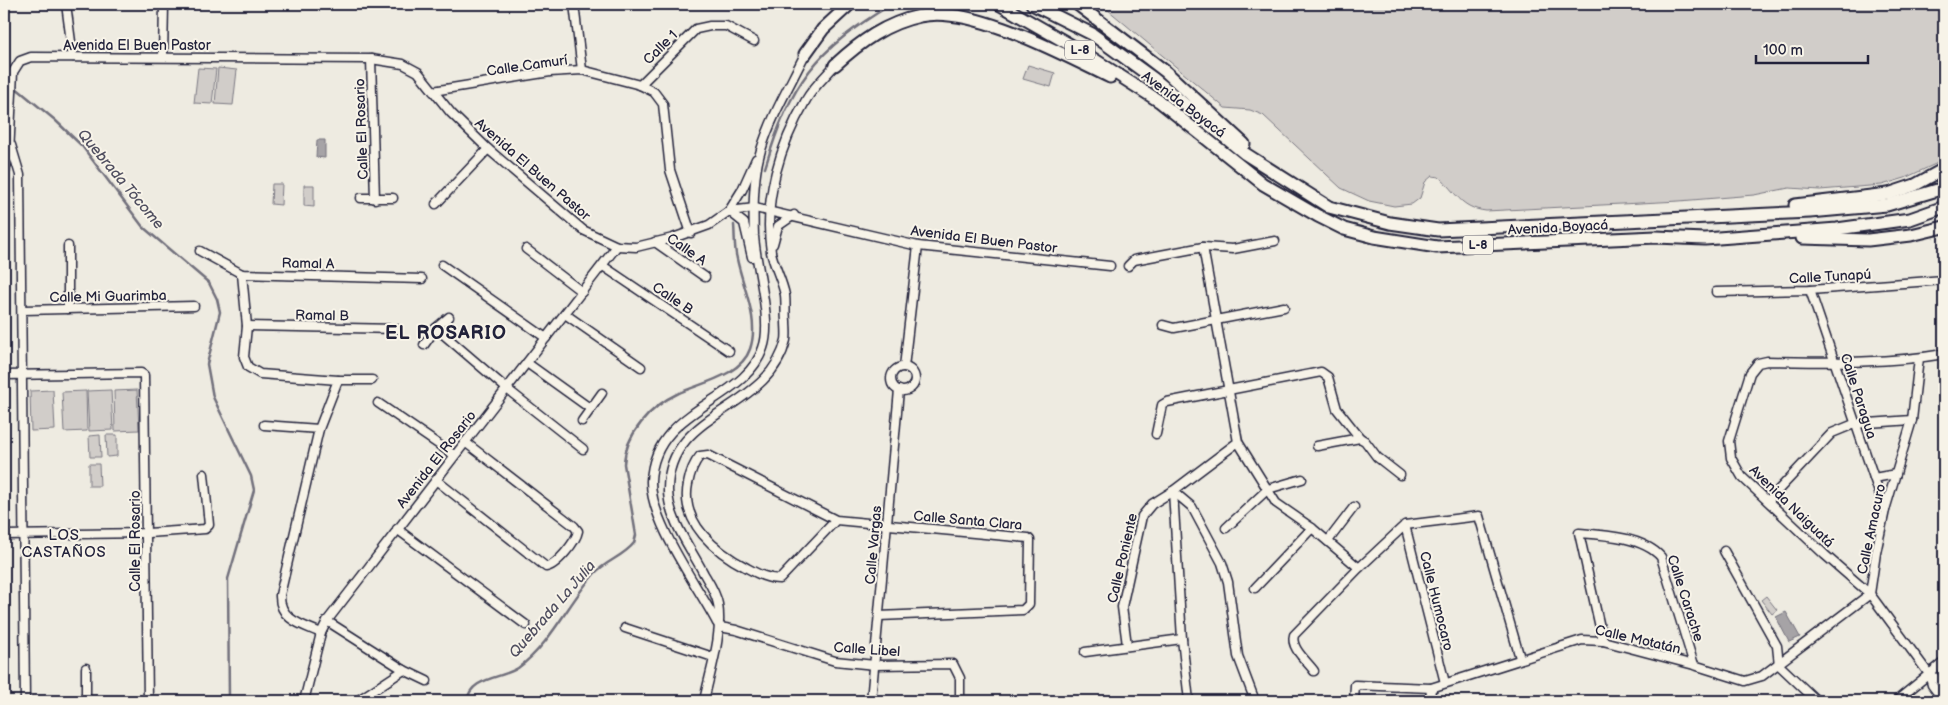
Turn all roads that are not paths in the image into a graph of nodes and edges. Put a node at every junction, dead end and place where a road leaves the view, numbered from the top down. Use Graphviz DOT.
graph roads {
  1 [pos="66,4"];
  2 [pos="164,4"];
  3 [pos="574,4"];
  4 [pos="850,4"];
  5 [pos="999,4"];
  6 [pos="1032,4"];
  7 [pos="1077,4"];
  8 [pos="754,41"];
  9 [pos="805,54"];
  10 [pos="73,57"];
  11 [pos="163,57"];
  12 [pos="371,59"];
  13 [pos="835,65"];
  14 [pos="582,70"];
  15 [pos="640,85"];
  16 [pos="433,91"];
  17 [pos="1159,101"];
  18 [pos="7,125"];
  19 [pos="10,141"];
  20 [pos="488,148"];
  21 [pos="760,150"];
  22 [pos="1944,169"];
  23 [pos="4,175"];
  24 [pos="1278,176"];
  25 [pos="1944,188"];
  26 [pos="361,198"];
  27 [pos="375,198"];
  28 [pos="393,198"];
  29 [pos="436,204"];
  30 [pos="1944,207"];
  31 [pos="755,208"];
  32 [pos="728,211"];
  33 [pos="768,211"];
  34 [pos="794,215"];
  35 [pos="1685,218"];
  36 [pos="1944,227"];
  37 [pos="691,233"];
  38 [pos="1705,239"];
  39 [pos="1275,241"];
  40 [pos="655,242"];
  41 [pos="68,246"];
  42 [pos="617,246"];
  43 [pos="918,246"];
  44 [pos="1203,247"];
  45 [pos="526,249"];
  46 [pos="200,251"];
  47 [pos="771,253"];
  48 [pos="442,265"];
  49 [pos="603,266"];
  50 [pos="1110,266"];
  51 [pos="1128,266"];
  52 [pos="757,270"];
  53 [pos="242,274"];
  54 [pos="705,277"];
  55 [pos="422,279"];
  56 [pos="1944,280"];
  57 [pos="1810,290"];
  58 [pos="582,292"];
  59 [pos="1716,292"];
  60 [pos="194,306"];
  61 [pos="1284,307"];
  62 [pos="68,309"];
  63 [pos="23,310"];
  64 [pos="565,314"];
  65 [pos="449,317"];
  66 [pos="1216,320"];
  67 [pos="247,326"];
  68 [pos="1163,326"];
  69 [pos="436,328"];
  70 [pos="397,329"];
  71 [pos="546,338"];
  72 [pos="424,345"];
  73 [pos="729,351"];
  74 [pos="1944,354"];
  75 [pos="1919,358"];
  76 [pos="1836,362"];
  77 [pos="527,363"];
  78 [pos="641,367"];
  79 [pos="904,367"];
  80 [pos="24,374"];
  81 [pos="4,375"];
  82 [pos="338,380"];
  83 [pos="372,380"];
  84 [pos="507,389"];
  85 [pos="899,390"];
  86 [pos="1230,390"];
  87 [pos="602,393"];
  88 [pos="378,403"];
  89 [pos="591,409"];
  90 [pos="1912,420"];
  91 [pos="582,421"];
  92 [pos="1854,424"];
  93 [pos="264,425"];
  94 [pos="319,429"];
  95 [pos="1156,434"];
  96 [pos="1360,438"];
  97 [pos="465,442"];
  98 [pos="1238,442"];
  99 [pos="1317,446"];
  100 [pos="583,449"];
  101 [pos="454,455"];
  102 [pos="204,474"];
  103 [pos="1896,474"];
  104 [pos="1400,475"];
  105 [pos="1874,478"];
  106 [pos="1302,479"];
  107 [pos="436,480"];
  108 [pos="1268,489"];
  109 [pos="1172,491"];
  110 [pos="1768,501"];
  111 [pos="1354,507"];
  112 [pos="1885,510"];
  113 [pos="836,520"];
  114 [pos="1405,525"];
  115 [pos="887,526"];
  116 [pos="397,528"];
  117 [pos="1226,528"];
  118 [pos="1312,528"];
  119 [pos="148,533"];
  120 [pos="4,535"];
  121 [pos="24,535"];
  122 [pos="1328,541"];
  123 [pos="1724,551"];
  124 [pos="1358,568"];
  125 [pos="1255,588"];
  126 [pos="1870,594"];
  127 [pos="879,616"];
  128 [pos="327,621"];
  129 [pos="526,625"];
  130 [pos="720,627"];
  131 [pos="625,628"];
  132 [pos="322,633"];
  133 [pos="1182,639"];
  134 [pos="1603,641"];
  135 [pos="1127,645"];
  136 [pos="1085,652"];
  137 [pos="713,657"];
  138 [pos="1520,658"];
  139 [pos="1944,662"];
  140 [pos="875,664"];
  141 [pos="1694,665"];
  142 [pos="1779,665"];
  143 [pos="86,668"];
  144 [pos="404,670"];
  145 [pos="1314,671"];
  146 [pos="1929,674"];
  147 [pos="427,681"];
  148 [pos="1446,683"];
  149 [pos="1944,687"];
  150 [pos="1431,688"];
  151 [pos="1944,700"];
  152 [pos="25,701"];
  153 [pos="86,701"];
  154 [pos="148,701"];
  155 [pos="304,701"];
  156 [pos="357,701"];
  157 [pos="704,701"];
  158 [pos="871,701"];
  159 [pos="960,701"];
  160 [pos="1189,701"];
  161 [pos="1255,701"];
  162 [pos="1354,701"];
  163 [pos="1430,701"];
  164 [pos="1817,701"];
  165 [pos="1896,701"];
  1 -- 10 [label="street"];
  2 -- 11 [label="street"];
  3 -- 14 [label="street"];
  4 -- 9 [label="highway"];
  5 -- 17 [label="highway, Avenida Boyacá / L-8"];
  6 -- 24 [label="highway, Avenida Boyacá / L-8"];
  7 -- 24 [label="highway"];
  8 -- 15 [label="street, Calle 1"];
  9 -- 21 [label="street"];
  10 -- 11 [label="street, Avenida El Buen Pastor"];
  10 -- 18 [label="street, Avenida El Buen Pastor"];
  11 -- 12 [label="street, Avenida El Buen Pastor"];
  12 -- 16 [label="street, Avenida El Buen Pastor"];
  12 -- 27 [label="street, Calle El Rosario"];
  13 -- 17 [label="highway"];
  13 -- 33 [label="street"];
  14 -- 15 [label="street, Calle Camurí"];
  14 -- 16 [label="street, Calle Camurí"];
  15 -- 37 [label="street, Calle Camurí"];
  16 -- 20 [label="street, Avenida El Buen Pastor"];
  17 -- 38 [label="highway, Avenida Boyacá / L-8"];
  18 -- 19 [label="street"];
  19 -- 23 [label="street"];
  19 -- 63 [label="street"];
  20 -- 29 [label="street"];
  20 -- 42 [label="street, Avenida El Buen Pastor"];
  21 -- 31 [label="street"];
  21 -- 32 [label="street"];
  22 -- 35 [label="highway"];
  24 -- 35 [label="highway, Avenida Boyacá / L-8"];
  25 -- 35 [label="highway, Avenida Boyacá / L-8"];
  26 -- 27 [label="street, Calle El Rosario"];
  27 -- 28 [label="street, Calle El Rosario"];
  30 -- 38 [label="highway, Avenida Boyacá / L-8"];
  31 -- 32 [label="street, Avenida El Buen Pastor"];
  31 -- 33 [label="street, Avenida El Buen Pastor"];
  31 -- 52 [label="street"];
  32 -- 37 [label="street, Avenida El Buen Pastor"];
  32 -- 52 [label="street"];
  33 -- 34 [label="street, Avenida El Buen Pastor"];
  33 -- 47 [label="street"];
  34 -- 43 [label="street, Avenida El Buen Pastor"];
  34 -- 47 [label="street"];
  36 -- 38 [label="highway"];
  37 -- 40 [label="street, Avenida El Buen Pastor"];
  39 -- 44 [label="street"];
  40 -- 42 [label="street, Avenida El Buen Pastor"];
  40 -- 54 [label="street, Calle A"];
  41 -- 62 [label="street"];
  42 -- 49 [label="street, Avenida El Rosario"];
  43 -- 50 [label="street, Avenida El Buen Pastor"];
  43 -- 79 [label="street, Calle Vargas"];
  44 -- 51 [label="street"];
  44 -- 66 [label="street"];
  45 -- 58 [label="street"];
  46 -- 53 [label="street, Ramal A"];
  47 -- 130 [label="street"];
  48 -- 71 [label="street"];
  49 -- 58 [label="street, Avenida El Rosario"];
  49 -- 73 [label="street, Calle B"];
  52 -- 130 [label="street"];
  53 -- 55 [label="street, Ramal A"];
  53 -- 67 [label="street"];
  56 -- 57 [label="street, Calle Tunapú"];
  57 -- 59 [label="street, Calle Tunapú"];
  57 -- 76 [label="street, Calle Paragua"];
  58 -- 64 [label="street, Avenida El Rosario"];
  60 -- 62 [label="street, Calle Mi Guarimba"];
  61 -- 66 [label="street"];
  62 -- 63 [label="street, Calle Mi Guarimba"];
  63 -- 80 [label="street"];
  64 -- 71 [label="street, Avenida El Rosario"];
  64 -- 78 [label="street"];
  65 -- 69 [label="street"];
  66 -- 68 [label="street"];
  66 -- 86 [label="street"];
  67 -- 70 [label="street, Ramal B"];
  67 -- 82 [label="street"];
  69 -- 72 [label="street"];
  69 -- 84 [label="street"];
  71 -- 77 [label="street, Avenida El Rosario"];
  74 -- 75 [label="street, Avenida Naiguatá"];
  75 -- 76 [label="street, Avenida Naiguatá"];
  75 -- 90 [label="street, Calle Amacuro"];
  76 -- 92 [label="street, Calle Paragua"];
  76 -- 110 [label="street, Avenida Naiguatá"];
  77 -- 84 [label="street, Avenida El Rosario"];
  77 -- 89 [label="street"];
  79 -- 85 [label="street, Calle Vargas"];
  79 -- 85 [label="street"];
  80 -- 81 [label="street"];
  80 -- 119 [label="street, Calle El Rosario"];
  80 -- 121 [label="street"];
  82 -- 83 [label="street"];
  82 -- 94 [label="street"];
  84 -- 97 [label="street, Avenida El Rosario"];
  84 -- 100 [label="street"];
  85 -- 115 [label="street, Calle Vargas"];
  86 -- 95 [label="street"];
  86 -- 96 [label="street"];
  86 -- 98 [label="street"];
  87 -- 89 [label="street"];
  88 -- 101 [label="street"];
  89 -- 91 [label="street"];
  90 -- 92 [label="street"];
  90 -- 103 [label="street, Calle Amacuro"];
  92 -- 105 [label="street, Calle Paragua"];
  92 -- 110 [label="street"];
  93 -- 94 [label="street"];
  94 -- 132 [label="street"];
  96 -- 99 [label="street"];
  96 -- 104 [label="street"];
  97 -- 101 [label="street, Avenida El Rosario"];
  97 -- 107 [label="street"];
  98 -- 108 [label="street"];
  98 -- 109 [label="street, Calle Poniente"];
  101 -- 107 [label="street, Avenida El Rosario"];
  102 -- 119 [label="street"];
  103 -- 105 [label="street"];
  103 -- 112 [label="street, Calle Amacuro"];
  105 -- 112 [label="street, Calle Paragua"];
  106 -- 108 [label="street"];
  107 -- 116 [label="street, Avenida El Rosario"];
  108 -- 117 [label="street"];
  108 -- 118 [label="street"];
  109 -- 133 [label="street"];
  109 -- 135 [label="street, Calle Poniente"];
  109 -- 161 [label="street"];
  110 -- 126 [label="street, Avenida Naiguatá"];
  111 -- 122 [label="street"];
  112 -- 126 [label="street, Calle Amacuro"];
  113 -- 113 [label="street, Calle Santa Clara"];
  113 -- 115 [label="street, Calle Santa Clara"];
  114 -- 124 [label="street"];
  114 -- 138 [label="street"];
  114 -- 148 [label="street, Calle Humocaro"];
  115 -- 127 [label="street, Calle Vargas"];
  115 -- 127 [label="street, Calle Santa Clara"];
  116 -- 128 [label="street, Avenida El Rosario"];
  116 -- 129 [label="street"];
  118 -- 122 [label="street"];
  118 -- 125 [label="street"];
  119 -- 121 [label="street"];
  119 -- 154 [label="street, Calle El Rosario"];
  120 -- 121 [label="street"];
  121 -- 152 [label="street"];
  122 -- 124 [label="street"];
  123 -- 142 [label="street"];
  124 -- 145 [label="street"];
  126 -- 142 [label="street, Calle Amacuro"];
  126 -- 146 [label="street, Avenida Naiguatá"];
  127 -- 140 [label="street, Calle Vargas"];
  128 -- 132 [label="street, Avenida El Rosario"];
  128 -- 144 [label="street"];
  130 -- 137 [label="street"];
  130 -- 140 [label="street, Calle Libel"];
  131 -- 137 [label="street"];
  132 -- 155 [label="street, Avenida El Rosario"];
  133 -- 135 [label="street"];
  133 -- 160 [label="street"];
  134 -- 138 [label="street, Calle Motatán"];
  134 -- 141 [label="street, Calle Motatán"];
  134 -- 141 [label="street, Calle Carache"];
  135 -- 136 [label="street"];
  137 -- 157 [label="street"];
  138 -- 148 [label="street, Calle Motatán"];
  139 -- 146 [label="street"];
  140 -- 158 [label="street, Calle Vargas"];
  140 -- 159 [label="street, Calle Libel"];
  141 -- 142 [label="street, Calle Motatán"];
  142 -- 164 [label="street"];
  143 -- 153 [label="street"];
  144 -- 147 [label="street"];
  144 -- 156 [label="street"];
  146 -- 149 [label="street, Avenida Naiguatá"];
  146 -- 151 [label="street, Avenida Naiguatá"];
  146 -- 165 [label="street"];
  148 -- 150 [label="street, Calle Motatán"];
  150 -- 162 [label="street"];
  150 -- 163 [label="street"];
}
